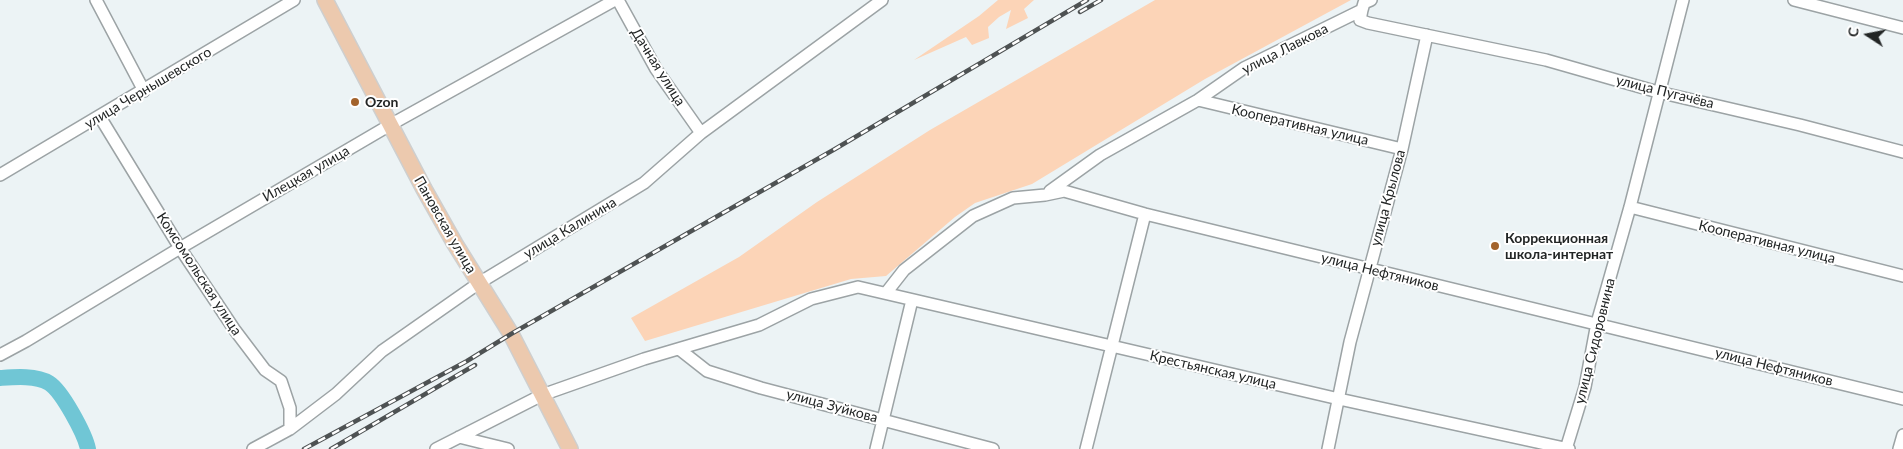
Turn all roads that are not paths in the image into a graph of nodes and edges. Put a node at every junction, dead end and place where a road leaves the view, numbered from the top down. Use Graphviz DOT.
graph roads {
  1 [pos="96,0"];
  2 [pos="294,0"];
  3 [pos="325,0"];
  4 [pos="616,0"];
  5 [pos="882,0"];
  6 [pos="1371,0"];
  7 [pos="1683,0"];
  8 [pos="1794,0"];
  9 [pos="1362,10"];
  10 [pos="1903,28"];
  11 [pos="1427,35"];
  12 [pos="144,91"];
  13 [pos="1658,92"];
  14 [pos="1198,100"];
  15 [pos="100,117"];
  16 [pos="390,125"];
  17 [pos="701,133"];
  18 [pos="1402,149"];
  19 [pos="1903,152"];
  20 [pos="0,175"];
  21 [pos="1045,195"];
  22 [pos="1630,207"];
  23 [pos="1145,214"];
  24 [pos="180,248"];
  25 [pos="1369,269"];
  26 [pos="1903,276"];
  27 [pos="479,283"];
  28 [pos="886,292"];
  29 [pos="912,300"];
  30 [pos="1597,323"];
  31 [pos="1112,347"];
  32 [pos="679,349"];
  33 [pos="0,355"];
  34 [pos="542,395"];
  35 [pos="1339,399"];
  36 [pos="1903,399"];
  37 [pos="884,420"];
  38 [pos="290,429"];
  39 [pos="1903,435"];
  40 [pos="460,437"];
  41 [pos="569,448"];
  42 [pos="253,449"];
  43 [pos="436,449"];
  44 [pos="508,449"];
  45 [pos="876,449"];
  46 [pos="993,449"];
  47 [pos="1086,449"];
  48 [pos="1328,449"];
  49 [pos="1567,449"];
  50 [pos="1899,449"];
  1 -- 12 [label="street"];
  2 -- 12 [label="street, улица Чернышевского"];
  3 -- 16 [label="main road, Пановская улица"];
  4 -- 16 [label="street, Илецкая улица"];
  4 -- 17 [label="street, Дачная улица"];
  5 -- 17 [label="street, улица Калинина"];
  6 -- 9 [label="street, улица Лавкова"];
  7 -- 13 [label="street, улица Сидоровнина"];
  8 -- 10 [label="street"];
  9 -- 11 [label="street, улица Пугачёва"];
  9 -- 14 [label="street, улица Лавкова"];
  11 -- 13 [label="street, улица Пугачёва"];
  11 -- 18 [label="street, улица Крылова"];
  12 -- 15 [label="street, улица Чернышевского"];
  13 -- 19 [label="street, улица Пугачёва"];
  13 -- 22 [label="street, улица Сидоровнина"];
  14 -- 18 [label="street, Кооперативная улица"];
  14 -- 21 [label="street, улица Лавкова"];
  15 -- 20 [label="street, улица Чернышевского"];
  15 -- 24 [label="street, Комсомольская улица"];
  16 -- 24 [label="street, Илецкая улица"];
  16 -- 27 [label="main road, Пановская улица"];
  17 -- 27 [label="street, улица Калинина"];
  18 -- 25 [label="street, улица Крылова"];
  21 -- 23 [label="street, улица Нефтяников"];
  21 -- 28 [label="street, улица Нефтяников"];
  22 -- 26 [label="street, Кооперативная улица"];
  22 -- 30 [label="street, улица Сидоровнина"];
  23 -- 25 [label="street, улица Нефтяников"];
  23 -- 31 [label="street"];
  24 -- 33 [label="street, Илецкая улица"];
  24 -- 38 [label="street, Комсомольская улица"];
  25 -- 30 [label="street, улица Нефтяников"];
  25 -- 35 [label="street, улица Крылова"];
  27 -- 34 [label="main road, Пановская улица"];
  27 -- 38 [label="street, улица Калинина"];
  28 -- 29 [label="street, Крестьянская улица"];
  28 -- 32 [label="street, Крестьянская улица"];
  29 -- 31 [label="street, Крестьянская улица"];
  29 -- 37 [label="street"];
  30 -- 36 [label="street, улица Нефтяников"];
  30 -- 49 [label="street, улица Сидоровнина"];
  31 -- 35 [label="street, Крестьянская улица"];
  31 -- 47 [label="street"];
  32 -- 34 [label="street"];
  32 -- 37 [label="street, улица Зуйкова"];
  34 -- 40 [label="street"];
  34 -- 41 [label="main road, Пановская улица"];
  35 -- 48 [label="street, улица Крылова"];
  35 -- 49 [label="street, Крестьянская улица"];
  37 -- 45 [label="street"];
  37 -- 46 [label="street, улица Зуйкова"];
  38 -- 42 [label="street, улица Калинина"];
  39 -- 50 [label="street"];
  40 -- 43 [label="street"];
  40 -- 44 [label="street"];
}
